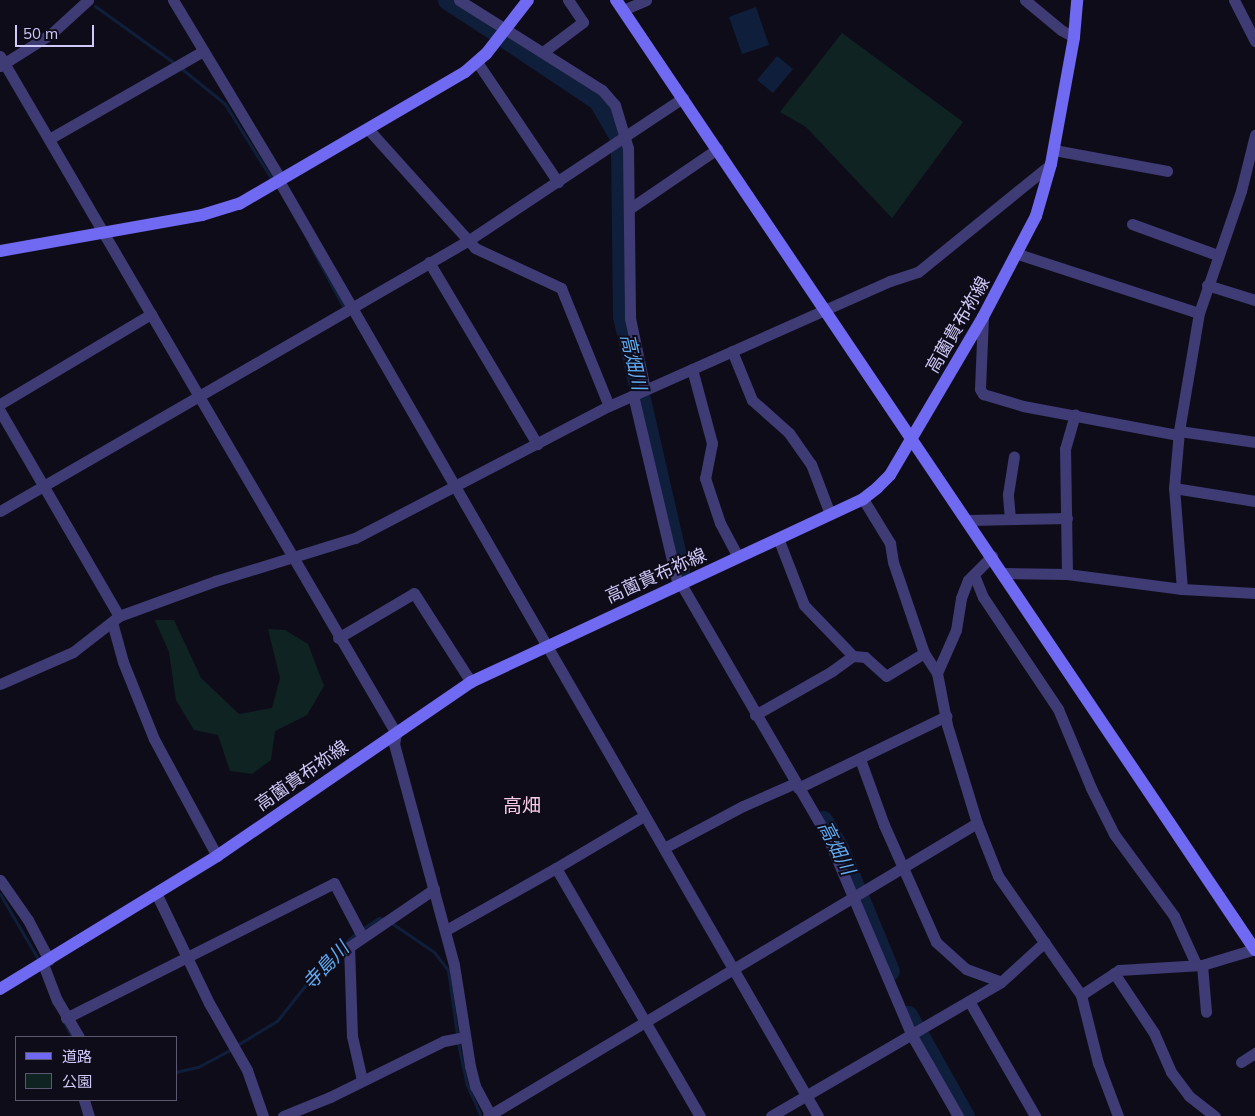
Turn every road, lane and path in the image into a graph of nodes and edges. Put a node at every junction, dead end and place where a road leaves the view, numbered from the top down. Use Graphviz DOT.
graph roads {
  1 [pos="88,0"];
  2 [pos="173,0"];
  3 [pos="459,0"];
  4 [pos="528,0"];
  5 [pos="568,0"];
  6 [pos="646,0"];
  7 [pos="1025,0"];
  8 [pos="1077,0"];
  9 [pos="1234,0"];
  10 [pos="620,5"];
  11 [pos="507,29"];
  12 [pos="1074,37"];
  13 [pos="1255,41"];
  14 [pos="203,51"];
  15 [pos="543,52"];
  16 [pos="2,62"];
  17 [pos="477,62"];
  18 [pos="683,98"];
  19 [pos="368,129"];
  20 [pos="1255,135"];
  21 [pos="627,136"];
  22 [pos="49,139"];
  23 [pos="717,149"];
  24 [pos="1054,150"];
  25 [pos="1051,164"];
  26 [pos="1167,171"];
  27 [pos="277,182"];
  28 [pos="558,182"];
  29 [pos="630,208"];
  30 [pos="1132,224"];
  31 [pos="102,232"];
  32 [pos="469,240"];
  33 [pos="0,250"];
  34 [pos="1018,254"];
  35 [pos="1217,255"];
  36 [pos="430,262"];
  37 [pos="1207,285"];
  38 [pos="1255,300"];
  39 [pos="351,308"];
  40 [pos="825,310"];
  41 [pos="1200,313"];
  42 [pos="151,314"];
  43 [pos="983,317"];
  44 [pos="732,351"];
  45 [pos="692,369"];
  46 [pos="639,392"];
  47 [pos="197,397"];
  48 [pos="0,404"];
  49 [pos="609,406"];
  50 [pos="0,411"];
  51 [pos="1075,414"];
  52 [pos="1179,433"];
  53 [pos="912,438"];
  54 [pos="1255,442"];
  55 [pos="537,444"];
  56 [pos="1014,456"];
  57 [pos="43,486"];
  58 [pos="455,487"];
  59 [pos="1174,488"];
  60 [pos="863,499"];
  61 [pos="1255,501"];
  62 [pos="0,511"];
  63 [pos="830,514"];
  64 [pos="1067,518"];
  65 [pos="1010,519"];
  66 [pos="968,520"];
  67 [pos="778,538"];
  68 [pos="992,556"];
  69 [pos="738,557"];
  70 [pos="292,560"];
  71 [pos="1004,574"];
  72 [pos="1067,574"];
  73 [pos="974,575"];
  74 [pos="679,585"];
  75 [pos="1182,589"];
  76 [pos="1255,593"];
  77 [pos="115,619"];
  78 [pos="338,638"];
  79 [pos="544,645"];
  80 [pos="924,653"];
  81 [pos="852,656"];
  82 [pos="937,673"];
  83 [pos="471,682"];
  84 [pos="0,684"];
  85 [pos="758,713"];
  86 [pos="946,716"];
  87 [pos="396,732"];
  88 [pos="860,759"];
  89 [pos="799,786"];
  90 [pos="644,816"];
  91 [pos="977,823"];
  92 [pos="664,848"];
  93 [pos="217,856"];
  94 [pos="556,868"];
  95 [pos="902,868"];
  96 [pos="0,880"];
  97 [pos="434,889"];
  98 [pos="156,893"];
  99 [pos="858,894"];
  100 [pos="446,930"];
  101 [pos="360,933"];
  102 [pos="1045,942"];
  103 [pos="1255,950"];
  104 [pos="189,957"];
  105 [pos="46,962"];
  106 [pos="1199,964"];
  107 [pos="733,968"];
  108 [pos="1114,973"];
  109 [pos="1001,982"];
  110 [pos="0,989"];
  111 [pos="1081,995"];
  112 [pos="969,1001"];
  113 [pos="1206,1012"];
  114 [pos="66,1018"];
  115 [pos="645,1022"];
  116 [pos="914,1033"];
  117 [pos="79,1036"];
  118 [pos="460,1038"];
  119 [pos="1255,1053"];
  120 [pos="1241,1062"];
  121 [pos="362,1080"];
  122 [pos="806,1096"];
  123 [pos="84,1101"];
  124 [pos="490,1115"];
  125 [pos="89,1116"];
  126 [pos="263,1116"];
  127 [pos="283,1116"];
  128 [pos="700,1116"];
  129 [pos="771,1116"];
  130 [pos="818,1116"];
  131 [pos="958,1116"];
  132 [pos="1035,1116"];
  133 [pos="1118,1116"];
  134 [pos="1216,1116"];
  1 -- 16 [label="street"];
  2 -- 14 [label="street"];
  3 -- 11 [label="street"];
  4 -- 11 [label="street"];
  5 -- 15 [label="street"];
  6 -- 10 [label="street"];
  7 -- 12 [label="street"];
  8 -- 12 [label="street, 高薗貴布祢線"];
  9 -- 13 [label="street"];
  10 -- 18 [label="street"];
  11 -- 15 [label="street"];
  11 -- 17 [label="street"];
  12 -- 24 [label="street, 高薗貴布祢線"];
  14 -- 22 [label="street"];
  14 -- 27 [label="street"];
  15 -- 21 [label="street"];
  16 -- 22 [label="street"];
  17 -- 19 [label="street"];
  17 -- 28 [label="street"];
  18 -- 21 [label="street"];
  18 -- 23 [label="street"];
  19 -- 27 [label="street"];
  19 -- 32 [label="street"];
  20 -- 35 [label="street"];
  21 -- 28 [label="street"];
  21 -- 29 [label="street"];
  22 -- 31 [label="street"];
  23 -- 29 [label="street"];
  23 -- 40 [label="street"];
  24 -- 25 [label="street, 高薗貴布祢線"];
  24 -- 26 [label="street"];
  25 -- 34 [label="street, 高薗貴布祢線"];
  25 -- 40 [label="street"];
  27 -- 31 [label="street"];
  27 -- 39 [label="street"];
  28 -- 32 [label="street"];
  29 -- 46 [label="street"];
  30 -- 35 [label="street"];
  31 -- 33 [label="street"];
  31 -- 42 [label="street"];
  32 -- 36 [label="street"];
  32 -- 49 [label="street"];
  34 -- 41 [label="street"];
  34 -- 43 [label="street, 高薗貴布祢線"];
  35 -- 37 [label="street"];
  36 -- 39 [label="street"];
  36 -- 55 [label="street"];
  37 -- 38 [label="street"];
  37 -- 41 [label="street"];
  39 -- 47 [label="street"];
  39 -- 58 [label="street"];
  40 -- 44 [label="street"];
  40 -- 53 [label="street"];
  41 -- 52 [label="street"];
  42 -- 47 [label="street"];
  42 -- 48 [label="street"];
  43 -- 51 [label="street"];
  43 -- 53 [label="street, 高薗貴布祢線"];
  44 -- 45 [label="street"];
  44 -- 63 [label="street"];
  45 -- 46 [label="street"];
  45 -- 69 [label="street"];
  46 -- 49 [label="street"];
  46 -- 74 [label="street"];
  47 -- 57 [label="street"];
  47 -- 70 [label="street"];
  49 -- 55 [label="street"];
  50 -- 57 [label="street"];
  51 -- 52 [label="street"];
  51 -- 64 [label="street"];
  52 -- 54 [label="street"];
  52 -- 59 [label="street"];
  53 -- 60 [label="street, 高薗貴布祢線"];
  53 -- 66 [label="street"];
  55 -- 58 [label="street"];
  56 -- 65 [label="street"];
  57 -- 62 [label="street"];
  57 -- 77 [label="street"];
  58 -- 70 [label="street"];
  58 -- 79 [label="street"];
  59 -- 61 [label="street"];
  59 -- 75 [label="street"];
  60 -- 63 [label="street, 高薗貴布祢線"];
  60 -- 80 [label="street"];
  63 -- 67 [label="street, 高薗貴布祢線"];
  64 -- 65 [label="street"];
  64 -- 72 [label="street"];
  65 -- 66 [label="street"];
  66 -- 68 [label="street"];
  67 -- 69 [label="street, 高薗貴布祢線"];
  67 -- 81 [label="street"];
  68 -- 71 [label="street"];
  68 -- 73 [label="street"];
  69 -- 74 [label="street, 高薗貴布祢線"];
  70 -- 77 [label="street"];
  70 -- 78 [label="street"];
  71 -- 72 [label="street"];
  71 -- 103 [label="street"];
  72 -- 75 [label="street"];
  73 -- 82 [label="street"];
  73 -- 106 [label="street"];
  74 -- 79 [label="street, 高薗貴布祢線"];
  74 -- 85 [label="street"];
  75 -- 76 [label="street"];
  77 -- 84 [label="street"];
  77 -- 93 [label="street"];
  78 -- 83 [label="street"];
  78 -- 87 [label="street"];
  79 -- 83 [label="street, 高薗貴布祢線"];
  79 -- 90 [label="street"];
  80 -- 81 [label="street"];
  80 -- 82 [label="street"];
  81 -- 85 [label="street"];
  82 -- 86 [label="street"];
  83 -- 87 [label="street, 高薗貴布祢線"];
  85 -- 89 [label="street"];
  86 -- 88 [label="street"];
  86 -- 91 [label="street"];
  87 -- 93 [label="street, 高薗貴布祢線"];
  87 -- 97 [label="street"];
  88 -- 89 [label="street"];
  88 -- 95 [label="street"];
  89 -- 92 [label="street"];
  89 -- 99 [label="street"];
  90 -- 92 [label="street"];
  90 -- 94 [label="street"];
  91 -- 95 [label="street"];
  91 -- 102 [label="street"];
  92 -- 107 [label="street"];
  93 -- 98 [label="street, 高薗貴布祢線"];
  94 -- 100 [label="street"];
  94 -- 115 [label="street"];
  95 -- 99 [label="street"];
  95 -- 109 [label="street"];
  96 -- 105 [label="street"];
  97 -- 100 [label="street"];
  97 -- 101 [label="street"];
  98 -- 104 [label="street"];
  98 -- 105 [label="street, 高薗貴布祢線"];
  99 -- 107 [label="street"];
  99 -- 116 [label="street"];
  100 -- 118 [label="street"];
  101 -- 104 [label="street"];
  101 -- 121 [label="street"];
  102 -- 109 [label="street"];
  102 -- 111 [label="street"];
  103 -- 106 [label="street"];
  104 -- 114 [label="street"];
  104 -- 126 [label="street"];
  105 -- 110 [label="street, 高薗貴布祢線"];
  105 -- 114 [label="street"];
  106 -- 108 [label="street"];
  106 -- 113 [label="street"];
  107 -- 115 [label="street"];
  107 -- 122 [label="street"];
  108 -- 111 [label="street"];
  108 -- 134 [label="street"];
  109 -- 112 [label="street"];
  111 -- 133 [label="street"];
  112 -- 116 [label="street"];
  112 -- 132 [label="street"];
  114 -- 117 [label="street"];
  115 -- 124 [label="street"];
  115 -- 128 [label="street"];
  116 -- 122 [label="street"];
  116 -- 131 [label="street"];
  118 -- 121 [label="street"];
  118 -- 124 [label="street"];
  119 -- 120 [label="street"];
  121 -- 127 [label="street"];
  122 -- 129 [label="street"];
  122 -- 130 [label="street"];
  123 -- 125 [label="street"];
}
